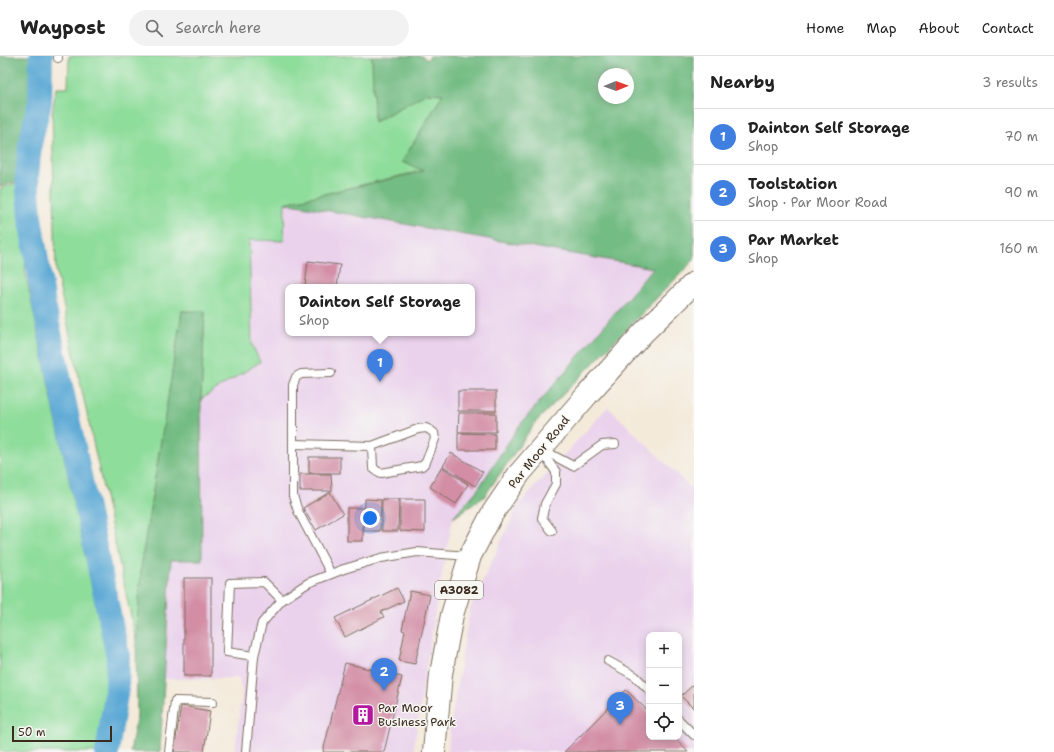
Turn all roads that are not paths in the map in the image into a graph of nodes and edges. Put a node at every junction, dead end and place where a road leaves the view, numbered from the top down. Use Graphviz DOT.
graph roads {
  1 [pos="694,283"];
  2 [pos="331,373"];
  3 [pos="293,444"];
  4 [pos="615,444"];
  5 [pos="372,446"];
  6 [pos="540,449"];
  7 [pos="552,531"];
  8 [pos="470,556"];
  9 [pos="331,574"];
  10 [pos="282,600"];
  11 [pos="254,656"];
  12 [pos="608,661"];
  13 [pos="646,686"];
  14 [pos="213,702"];
  15 [pos="682,723"];
  16 [pos="694,735"];
  17 [pos="169,752"];
  18 [pos="246,752"];
  19 [pos="434,752"];
  1 -- 6 [label="main road, Par Moor Road / A3082"];
  2 -- 3 [label="lane"];
  3 -- 5 [label="lane"];
  3 -- 9 [label="lane"];
  4 -- 6 [label="lane"];
  5 -- 5 [label="lane"];
  6 -- 7 [label="lane"];
  6 -- 8 [label="main road, Par Moor Road / A3082"];
  8 -- 9 [label="lane"];
  8 -- 19 [label="main road, Par Moor Road / A3082"];
  9 -- 10 [label="lane"];
  10 -- 11 [label="lane"];
  10 -- 11 [label="lane"];
  11 -- 18 [label="lane"];
  12 -- 13 [label="lane"];
  14 -- 17 [label="lane"];
  15 -- 16 [label="lane"];
}
